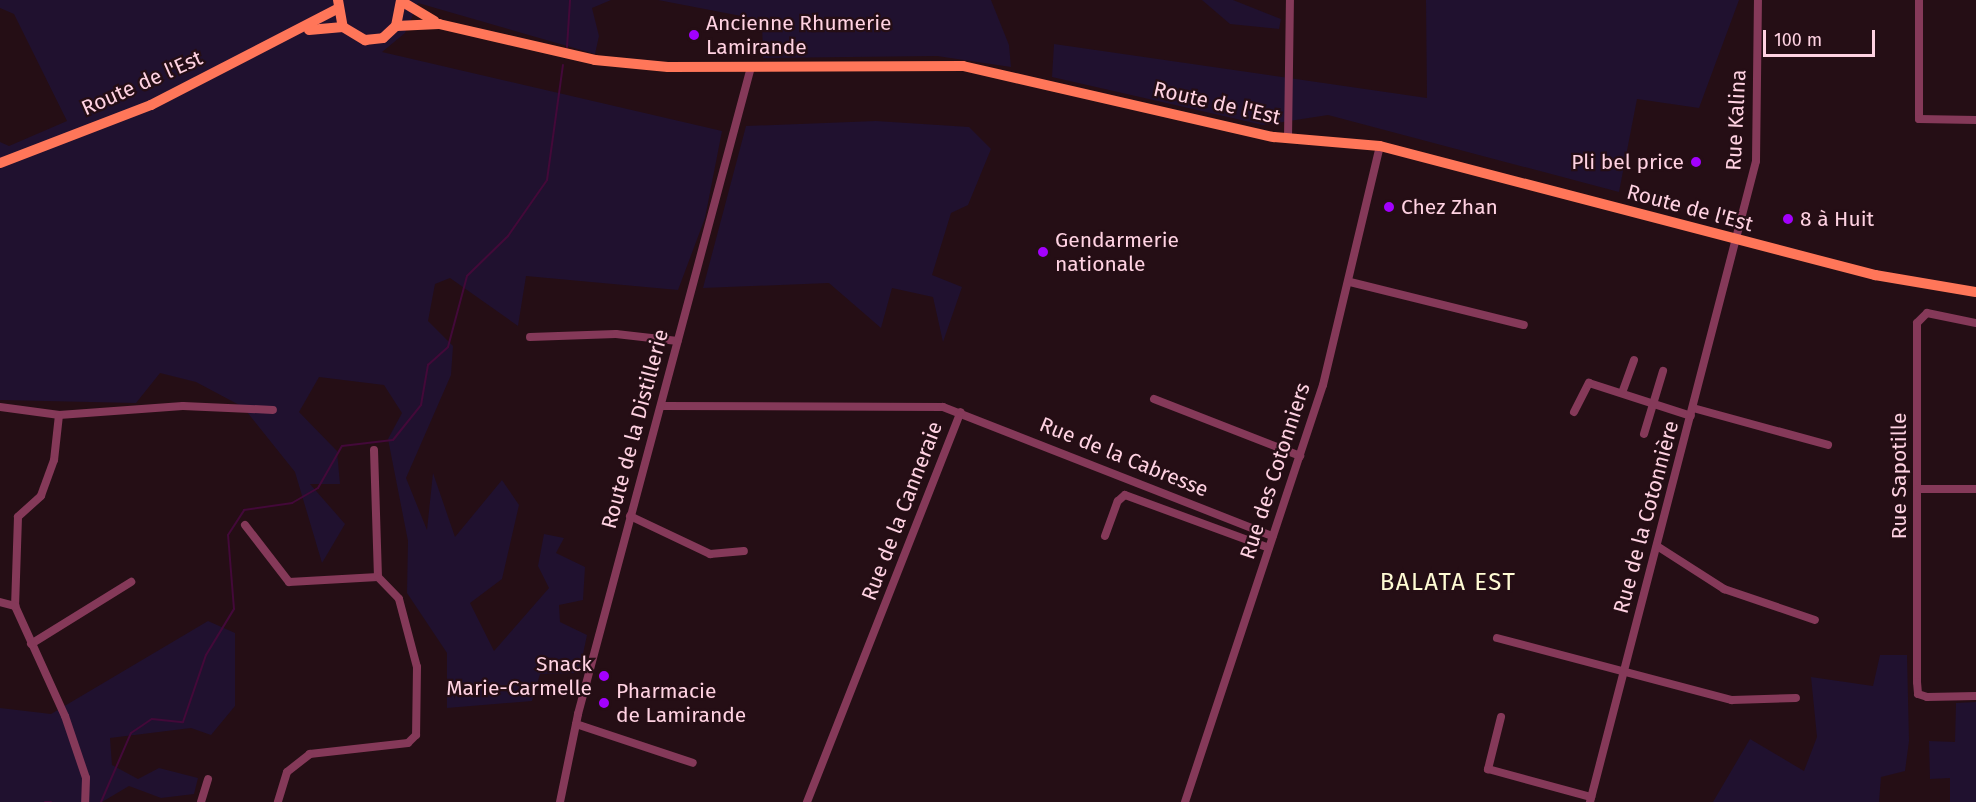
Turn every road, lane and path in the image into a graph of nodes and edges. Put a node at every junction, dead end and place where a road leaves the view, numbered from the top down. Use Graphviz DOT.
graph roads {
  1 [pos="401,0"];
  2 [pos="1290,0"];
  3 [pos="1758,0"];
  4 [pos="1918,0"];
  5 [pos="337,4"];
  6 [pos="439,24"];
  7 [pos="396,26"];
  8 [pos="343,27"];
  9 [pos="296,32"];
  10 [pos="751,67"];
  11 [pos="1976,120"];
  12 [pos="1288,139"];
  13 [pos="1380,146"];
  14 [pos="0,163"];
  15 [pos="1736,240"];
  16 [pos="1350,282"];
  17 [pos="1976,292"];
  18 [pos="1976,323"];
  19 [pos="1524,326"];
  20 [pos="530,337"];
  21 [pos="678,341"];
  22 [pos="1634,360"];
  23 [pos="1663,371"];
  24 [pos="1622,393"];
  25 [pos="1154,399"];
  26 [pos="1652,403"];
  27 [pos="661,406"];
  28 [pos="0,407"];
  29 [pos="273,410"];
  30 [pos="961,412"];
  31 [pos="1574,412"];
  32 [pos="1692,412"];
  33 [pos="58,415"];
  34 [pos="1644,434"];
  35 [pos="1828,445"];
  36 [pos="374,450"];
  37 [pos="1300,456"];
  38 [pos="1917,489"];
  39 [pos="1976,489"];
  40 [pos="630,516"];
  41 [pos="244,525"];
  42 [pos="1106,536"];
  43 [pos="1274,536"];
  44 [pos="1657,546"];
  45 [pos="1269,548"];
  46 [pos="744,551"];
  47 [pos="378,577"];
  48 [pos="131,582"];
  49 [pos="0,602"];
  50 [pos="15,606"];
  51 [pos="1815,620"];
  52 [pos="1497,638"];
  53 [pos="31,644"];
  54 [pos="1624,670"];
  55 [pos="1976,696"];
  56 [pos="1796,698"];
  57 [pos="1501,717"];
  58 [pos="576,724"];
  59 [pos="693,763"];
  60 [pos="208,779"];
  61 [pos="1591,799"];
  62 [pos="85,802"];
  63 [pos="201,802"];
  64 [pos="278,802"];
  65 [pos="560,802"];
  66 [pos="807,802"];
  67 [pos="1185,802"];
  1 -- 6 [label="main road, Route de l'Est"];
  1 -- 7 [label="main road"];
  2 -- 12 [label="street"];
  3 -- 15 [label="street, Rue Kalina"];
  4 -- 11 [label="street"];
  5 -- 8 [label="main road"];
  5 -- 9 [label="main road, Route de l'Est"];
  6 -- 7 [label="main road, Route de l'Est"];
  6 -- 10 [label="main road, Route de l'Est"];
  7 -- 8 [label="main road"];
  8 -- 9 [label="main road, Route de l'Est"];
  9 -- 14 [label="main road, Route de l'Est"];
  10 -- 12 [label="main road, Route de l'Est"];
  10 -- 21 [label="street, Route de la Distillerie"];
  12 -- 13 [label="main road, Route de l'Est"];
  13 -- 15 [label="main road, Route de l'Est"];
  13 -- 16 [label="street, Rue des Cotonniers"];
  15 -- 17 [label="main road, Route de l'Est"];
  15 -- 32 [label="street, Rue de la Cotonnière"];
  16 -- 19 [label="street"];
  16 -- 37 [label="street, Rue des Cotonniers"];
  18 -- 38 [label="street, Rue Sapotille"];
  20 -- 21 [label="street"];
  21 -- 27 [label="street, Route de la Distillerie"];
  22 -- 24 [label="street"];
  23 -- 26 [label="street"];
  24 -- 26 [label="street"];
  24 -- 31 [label="street"];
  25 -- 37 [label="street"];
  26 -- 32 [label="street"];
  26 -- 34 [label="street"];
  27 -- 30 [label="street, Rue de la Canneraie"];
  27 -- 40 [label="street, Route de la Distillerie"];
  28 -- 33 [label="street"];
  29 -- 33 [label="street"];
  30 -- 43 [label="street, Rue de la Cabresse"];
  30 -- 66 [label="street, Rue de la Canneraie"];
  32 -- 35 [label="street"];
  32 -- 44 [label="street, Rue de la Cotonnière"];
  33 -- 50 [label="street"];
  36 -- 47 [label="street"];
  37 -- 43 [label="street, Rue des Cotonniers"];
  38 -- 39 [label="street"];
  38 -- 55 [label="street, Rue Sapotille"];
  40 -- 46 [label="street"];
  40 -- 58 [label="street, Route de la Distillerie"];
  41 -- 47 [label="street"];
  42 -- 45 [label="street"];
  43 -- 45 [label="street, Rue des Cotonniers"];
  44 -- 51 [label="street"];
  44 -- 54 [label="street, Rue de la Cotonnière"];
  45 -- 67 [label="street, Rue des Cotonniers"];
  47 -- 64 [label="street"];
  48 -- 53 [label="street"];
  49 -- 50 [label="street"];
  50 -- 53 [label="street"];
  52 -- 54 [label="street"];
  53 -- 62 [label="street"];
  54 -- 56 [label="street"];
  54 -- 61 [label="street, Rue de la Cotonnière"];
  57 -- 61 [label="street"];
  58 -- 59 [label="street"];
  58 -- 65 [label="street, Route de la Distillerie"];
  60 -- 63 [label="street"];
}
